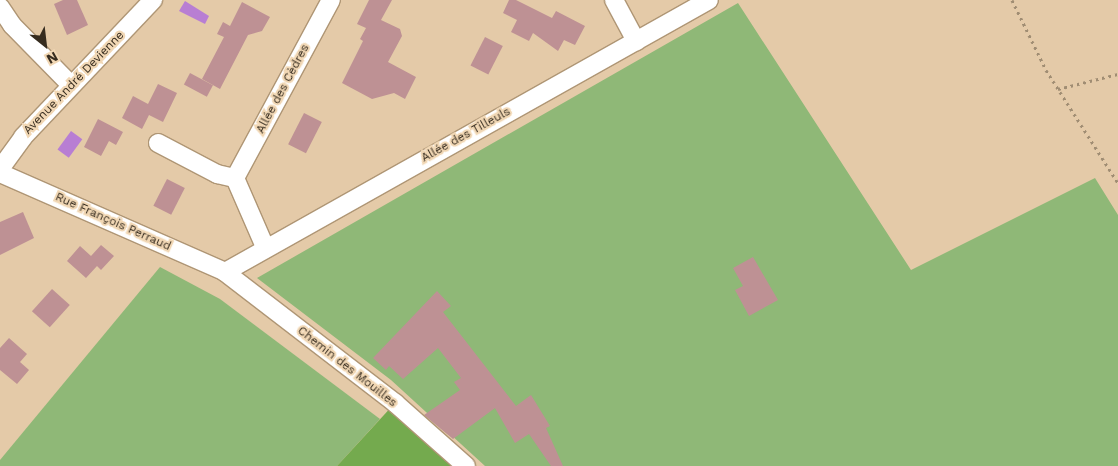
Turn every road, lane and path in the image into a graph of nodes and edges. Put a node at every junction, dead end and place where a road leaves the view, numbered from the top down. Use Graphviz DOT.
graph roads {
  1 [pos="153,0"];
  2 [pos="331,0"];
  3 [pos="614,0"];
  4 [pos="709,0"];
  5 [pos="1012,0"];
  6 [pos="0,7"];
  7 [pos="636,41"];
  8 [pos="1118,74"];
  9 [pos="71,85"];
  10 [pos="1058,89"];
  11 [pos="158,143"];
  12 [pos="0,169"];
  13 [pos="0,173"];
  14 [pos="235,178"];
  15 [pos="1118,183"];
  16 [pos="265,247"];
  17 [pos="225,272"];
  18 [pos="466,466"];
  1 -- 9 [label="street, Avenue André Devienne"];
  2 -- 14 [label="street, Allée des Cèdres"];
  3 -- 7 [label="street"];
  4 -- 7 [label="street, Allée des Tilleuls"];
  5 -- 10 [label="path"];
  6 -- 9 [label="street"];
  7 -- 16 [label="street, Allée des Tilleuls"];
  8 -- 10 [label="path"];
  9 -- 12 [label="street, Avenue André Devienne"];
  10 -- 15 [label="path"];
  11 -- 14 [label="street"];
  13 -- 17 [label="street, Rue François Perraud"];
  14 -- 16 [label="street"];
  16 -- 17 [label="street, Allée des Tilleuls"];
  17 -- 18 [label="street, Chemin des Mouilles"];
}
